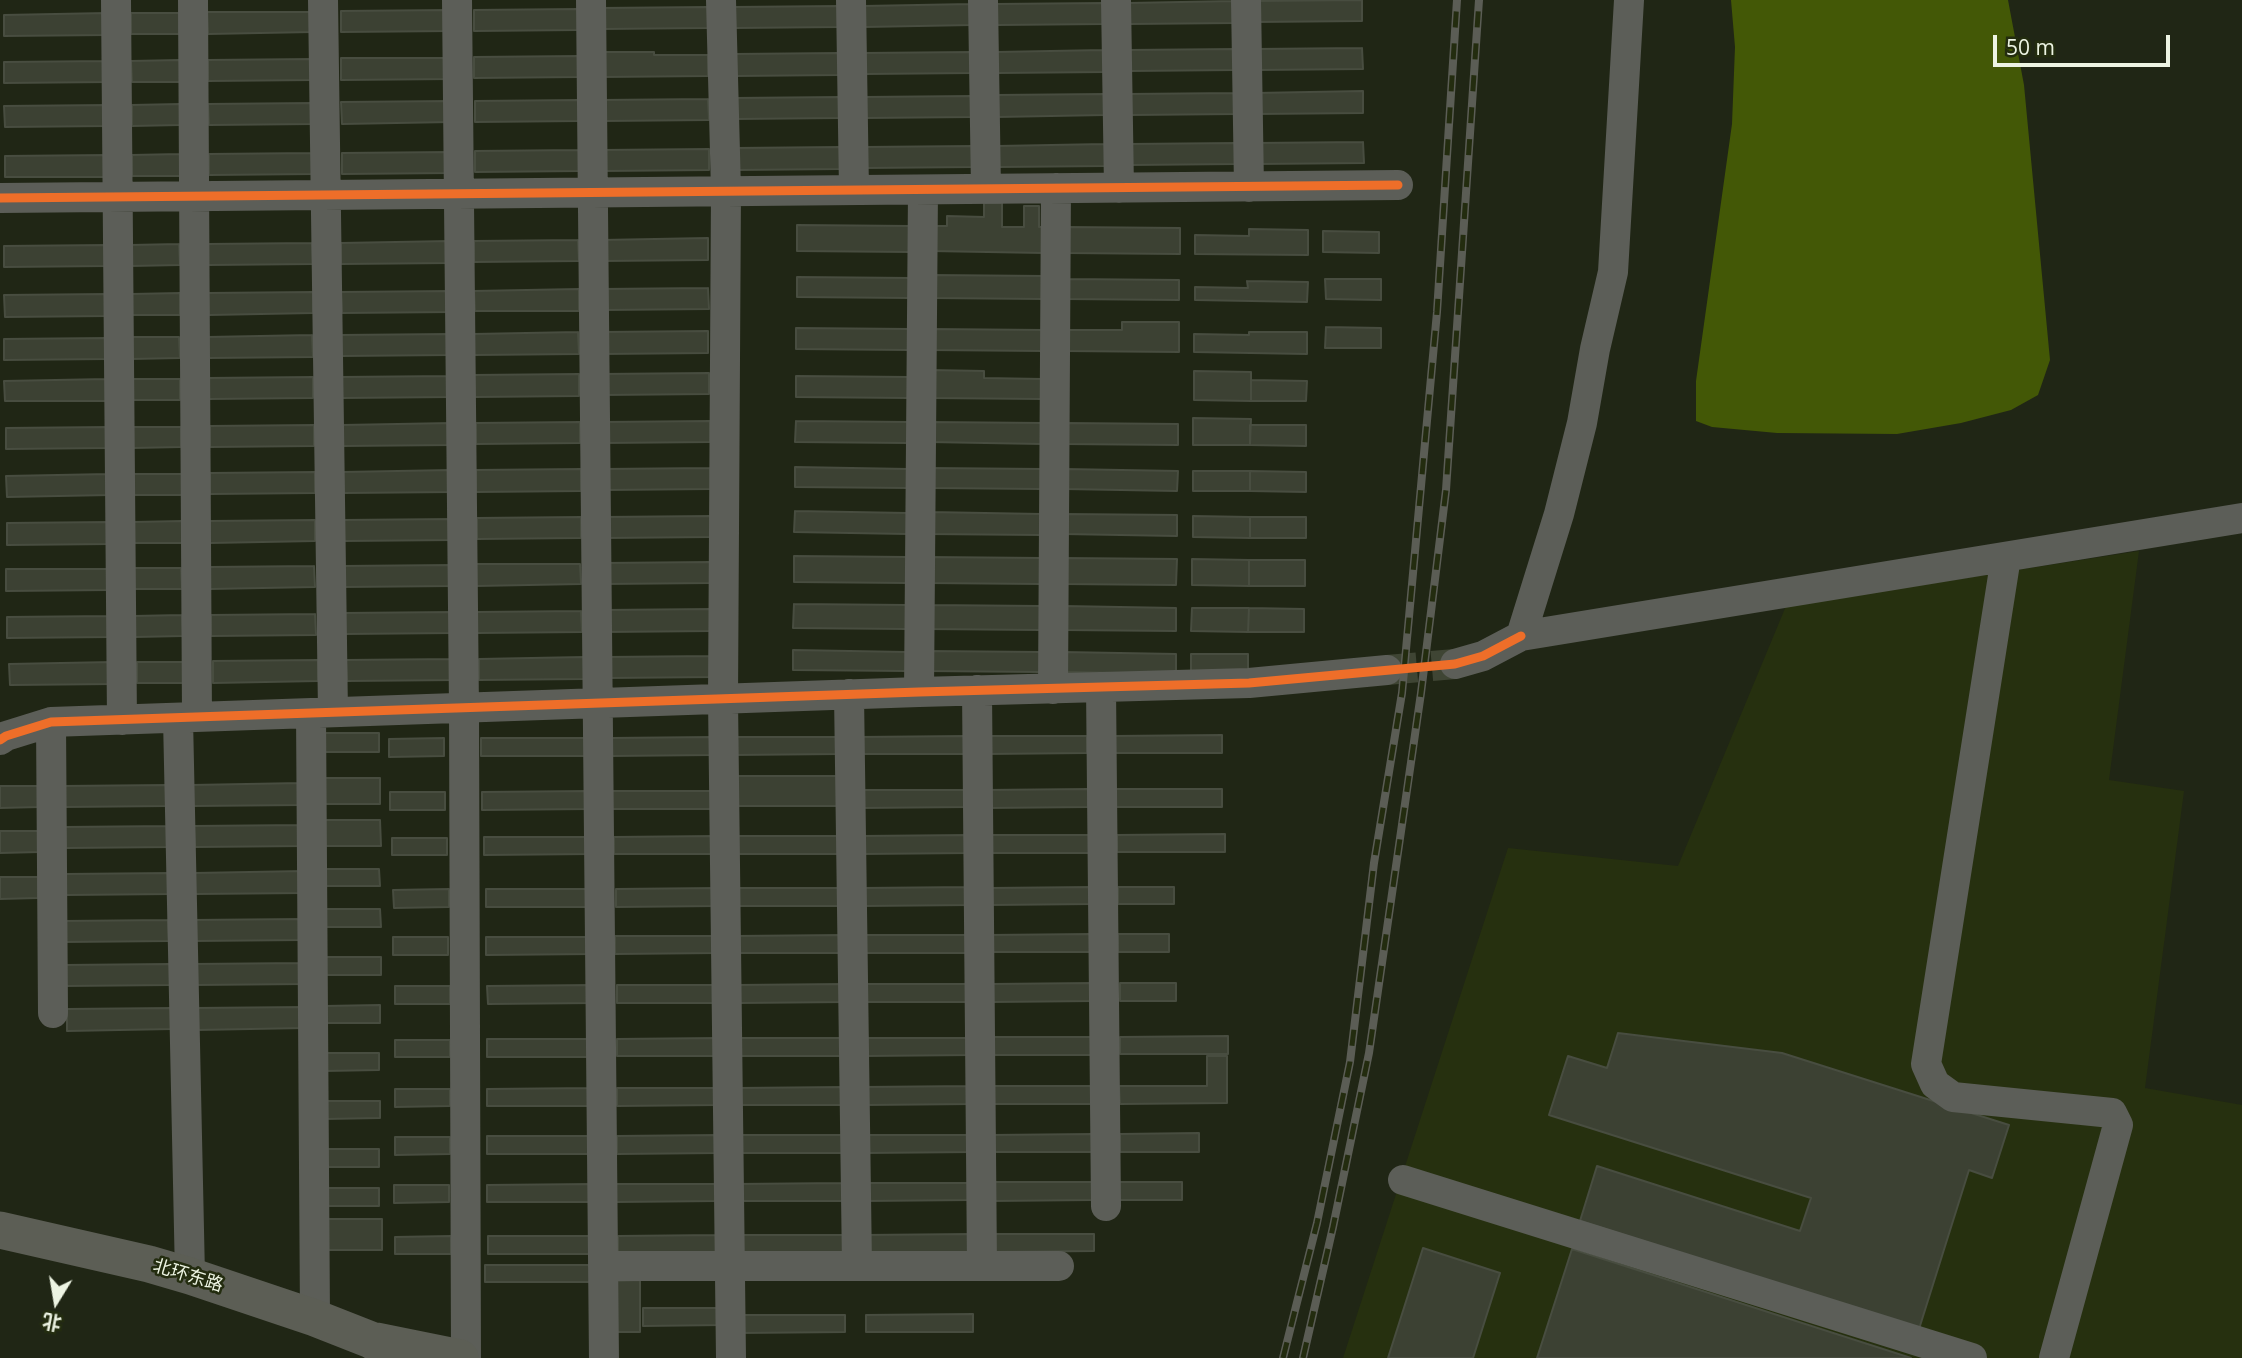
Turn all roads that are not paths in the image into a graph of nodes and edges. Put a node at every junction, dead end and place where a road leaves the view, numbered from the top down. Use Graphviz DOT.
graph roads {
  1 [pos="116,0"];
  2 [pos="193,0"];
  3 [pos="323,0"];
  4 [pos="457,0"];
  5 [pos="591,0"];
  6 [pos="721,0"];
  7 [pos="851,0"];
  8 [pos="983,0"];
  9 [pos="1116,0"];
  10 [pos="1246,0"];
  11 [pos="1629,0"];
  12 [pos="1398,185"];
  13 [pos="1249,187"];
  14 [pos="1056,188"];
  15 [pos="1119,188"];
  16 [pos="985,189"];
  17 [pos="854,190"];
  18 [pos="923,190"];
  19 [pos="726,191"];
  20 [pos="593,192"];
  21 [pos="459,194"];
  22 [pos="326,195"];
  23 [pos="194,196"];
  24 [pos="117,197"];
  25 [pos="0,198"];
  26 [pos="2242,518"];
  27 [pos="2006,557"];
  28 [pos="1521,636"];
  29 [pos="1455,664"];
  30 [pos="1387,670"];
  31 [pos="1101,687"];
  32 [pos="1053,689"];
  33 [pos="977,690"];
  34 [pos="919,692"];
  35 [pos="849,694"];
  36 [pos="723,699"];
  37 [pos="597,703"];
  38 [pos="464,708"];
  39 [pos="322,713"];
  40 [pos="187,717"];
  41 [pos="122,720"];
  42 [pos="51,722"];
  43 [pos="0,740"];
  44 [pos="53,1013"];
  45 [pos="1403,1180"];
  46 [pos="1106,1206"];
  47 [pos="0,1230"];
  48 [pos="603,1266"];
  49 [pos="730,1266"];
  50 [pos="857,1266"];
  51 [pos="982,1266"];
  52 [pos="1059,1266"];
  53 [pos="190,1276"];
  54 [pos="315,1318"];
  55 [pos="386,1349"];
  56 [pos="460,1358"];
  57 [pos="467,1358"];
  58 [pos="604,1358"];
  59 [pos="731,1358"];
  60 [pos="1972,1358"];
  61 [pos="2054,1358"];
  1 -- 24 [label="street"];
  2 -- 23 [label="street"];
  3 -- 22 [label="street"];
  4 -- 21 [label="street"];
  5 -- 20 [label="street"];
  6 -- 19 [label="street"];
  7 -- 17 [label="street"];
  8 -- 16 [label="street"];
  9 -- 15 [label="street"];
  10 -- 13 [label="street"];
  11 -- 28 [label="street"];
  12 -- 13 [label="street"];
  13 -- 15 [label="street"];
  14 -- 15 [label="street"];
  14 -- 16 [label="street"];
  14 -- 32 [label="street"];
  16 -- 18 [label="street"];
  17 -- 18 [label="street"];
  17 -- 19 [label="street"];
  18 -- 34 [label="street"];
  19 -- 20 [label="street"];
  19 -- 36 [label="street"];
  20 -- 21 [label="street"];
  20 -- 37 [label="street"];
  21 -- 22 [label="street"];
  21 -- 38 [label="street"];
  22 -- 23 [label="street"];
  22 -- 39 [label="street"];
  23 -- 24 [label="street"];
  23 -- 40 [label="street"];
  24 -- 25 [label="street"];
  24 -- 41 [label="street"];
  26 -- 27 [label="street"];
  27 -- 28 [label="street"];
  27 -- 61 [label="street"];
  28 -- 29 [label="street"];
  30 -- 31 [label="street"];
  31 -- 32 [label="street"];
  31 -- 46 [label="street"];
  32 -- 33 [label="street"];
  33 -- 34 [label="street"];
  33 -- 51 [label="street"];
  34 -- 35 [label="street"];
  35 -- 36 [label="street"];
  35 -- 50 [label="street"];
  36 -- 37 [label="street"];
  36 -- 49 [label="street"];
  37 -- 38 [label="street"];
  37 -- 48 [label="street"];
  38 -- 39 [label="street"];
  38 -- 57 [label="street"];
  39 -- 40 [label="street"];
  39 -- 54 [label="street"];
  40 -- 41 [label="street"];
  40 -- 53 [label="street"];
  41 -- 42 [label="street"];
  42 -- 43 [label="street"];
  42 -- 44 [label="street"];
  45 -- 60 [label="street"];
  47 -- 53 [label="main road, 北环东路"];
  48 -- 49 [label="street"];
  48 -- 58 [label="street"];
  49 -- 50 [label="street"];
  49 -- 59 [label="street"];
  50 -- 51 [label="street"];
  51 -- 52 [label="street"];
  53 -- 54 [label="main road, 北环东路"];
  54 -- 55 [label="main road, 北环东路"];
  55 -- 56 [label="main road, 北环东路"];
}
